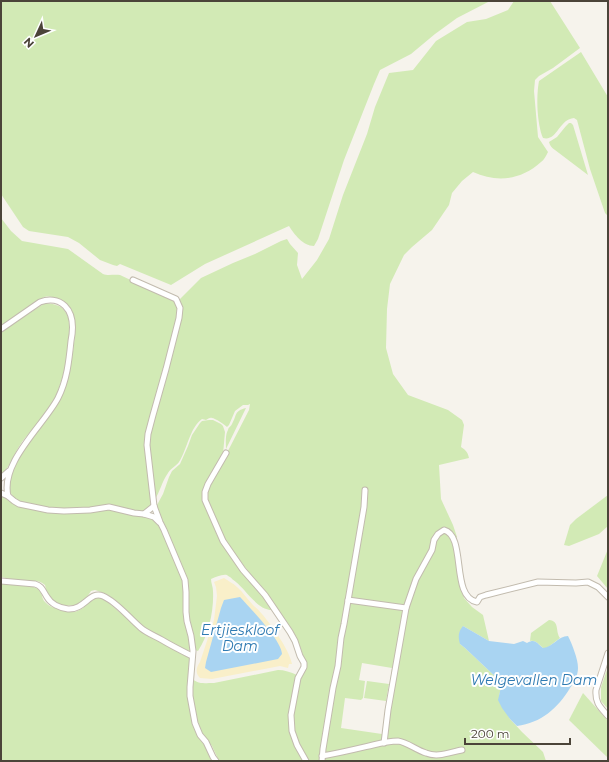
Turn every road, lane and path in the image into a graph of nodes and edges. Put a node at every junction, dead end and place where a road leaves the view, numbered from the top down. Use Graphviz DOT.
graph roads {
  1 [pos="133,280"];
  2 [pos="1,329"];
  3 [pos="226,453"];
  4 [pos="10,470"];
  5 [pos="1,478"];
  6 [pos="365,490"];
  7 [pos="1,493"];
  8 [pos="8,496"];
  9 [pos="154,506"];
  10 [pos="144,514"];
  11 [pos="160,522"];
  12 [pos="1,581"];
  13 [pos="608,597"];
  14 [pos="348,600"];
  15 [pos="406,608"];
  16 [pos="608,653"];
  17 [pos="192,656"];
  18 [pos="608,716"];
  19 [pos="384,743"];
  20 [pos="462,750"];
  21 [pos="322,759"];
  22 [pos="216,761"];
  23 [pos="306,761"];
  1 -- 9 [label="street"];
  2 -- 4 [label="street"];
  3 -- 23 [label="street"];
  4 -- 5 [label="street"];
  4 -- 8 [label="street"];
  6 -- 14 [label="street"];
  7 -- 8 [label="street"];
  8 -- 10 [label="street"];
  9 -- 10 [label="street"];
  9 -- 11 [label="street"];
  10 -- 11 [label="street"];
  11 -- 17 [label="street"];
  12 -- 17 [label="street"];
  13 -- 15 [label="street"];
  14 -- 15 [label="street"];
  14 -- 21 [label="street"];
  15 -- 19 [label="street"];
  16 -- 18 [label="street"];
  17 -- 22 [label="street"];
  19 -- 20 [label="street"];
  19 -- 21 [label="street"];
}
